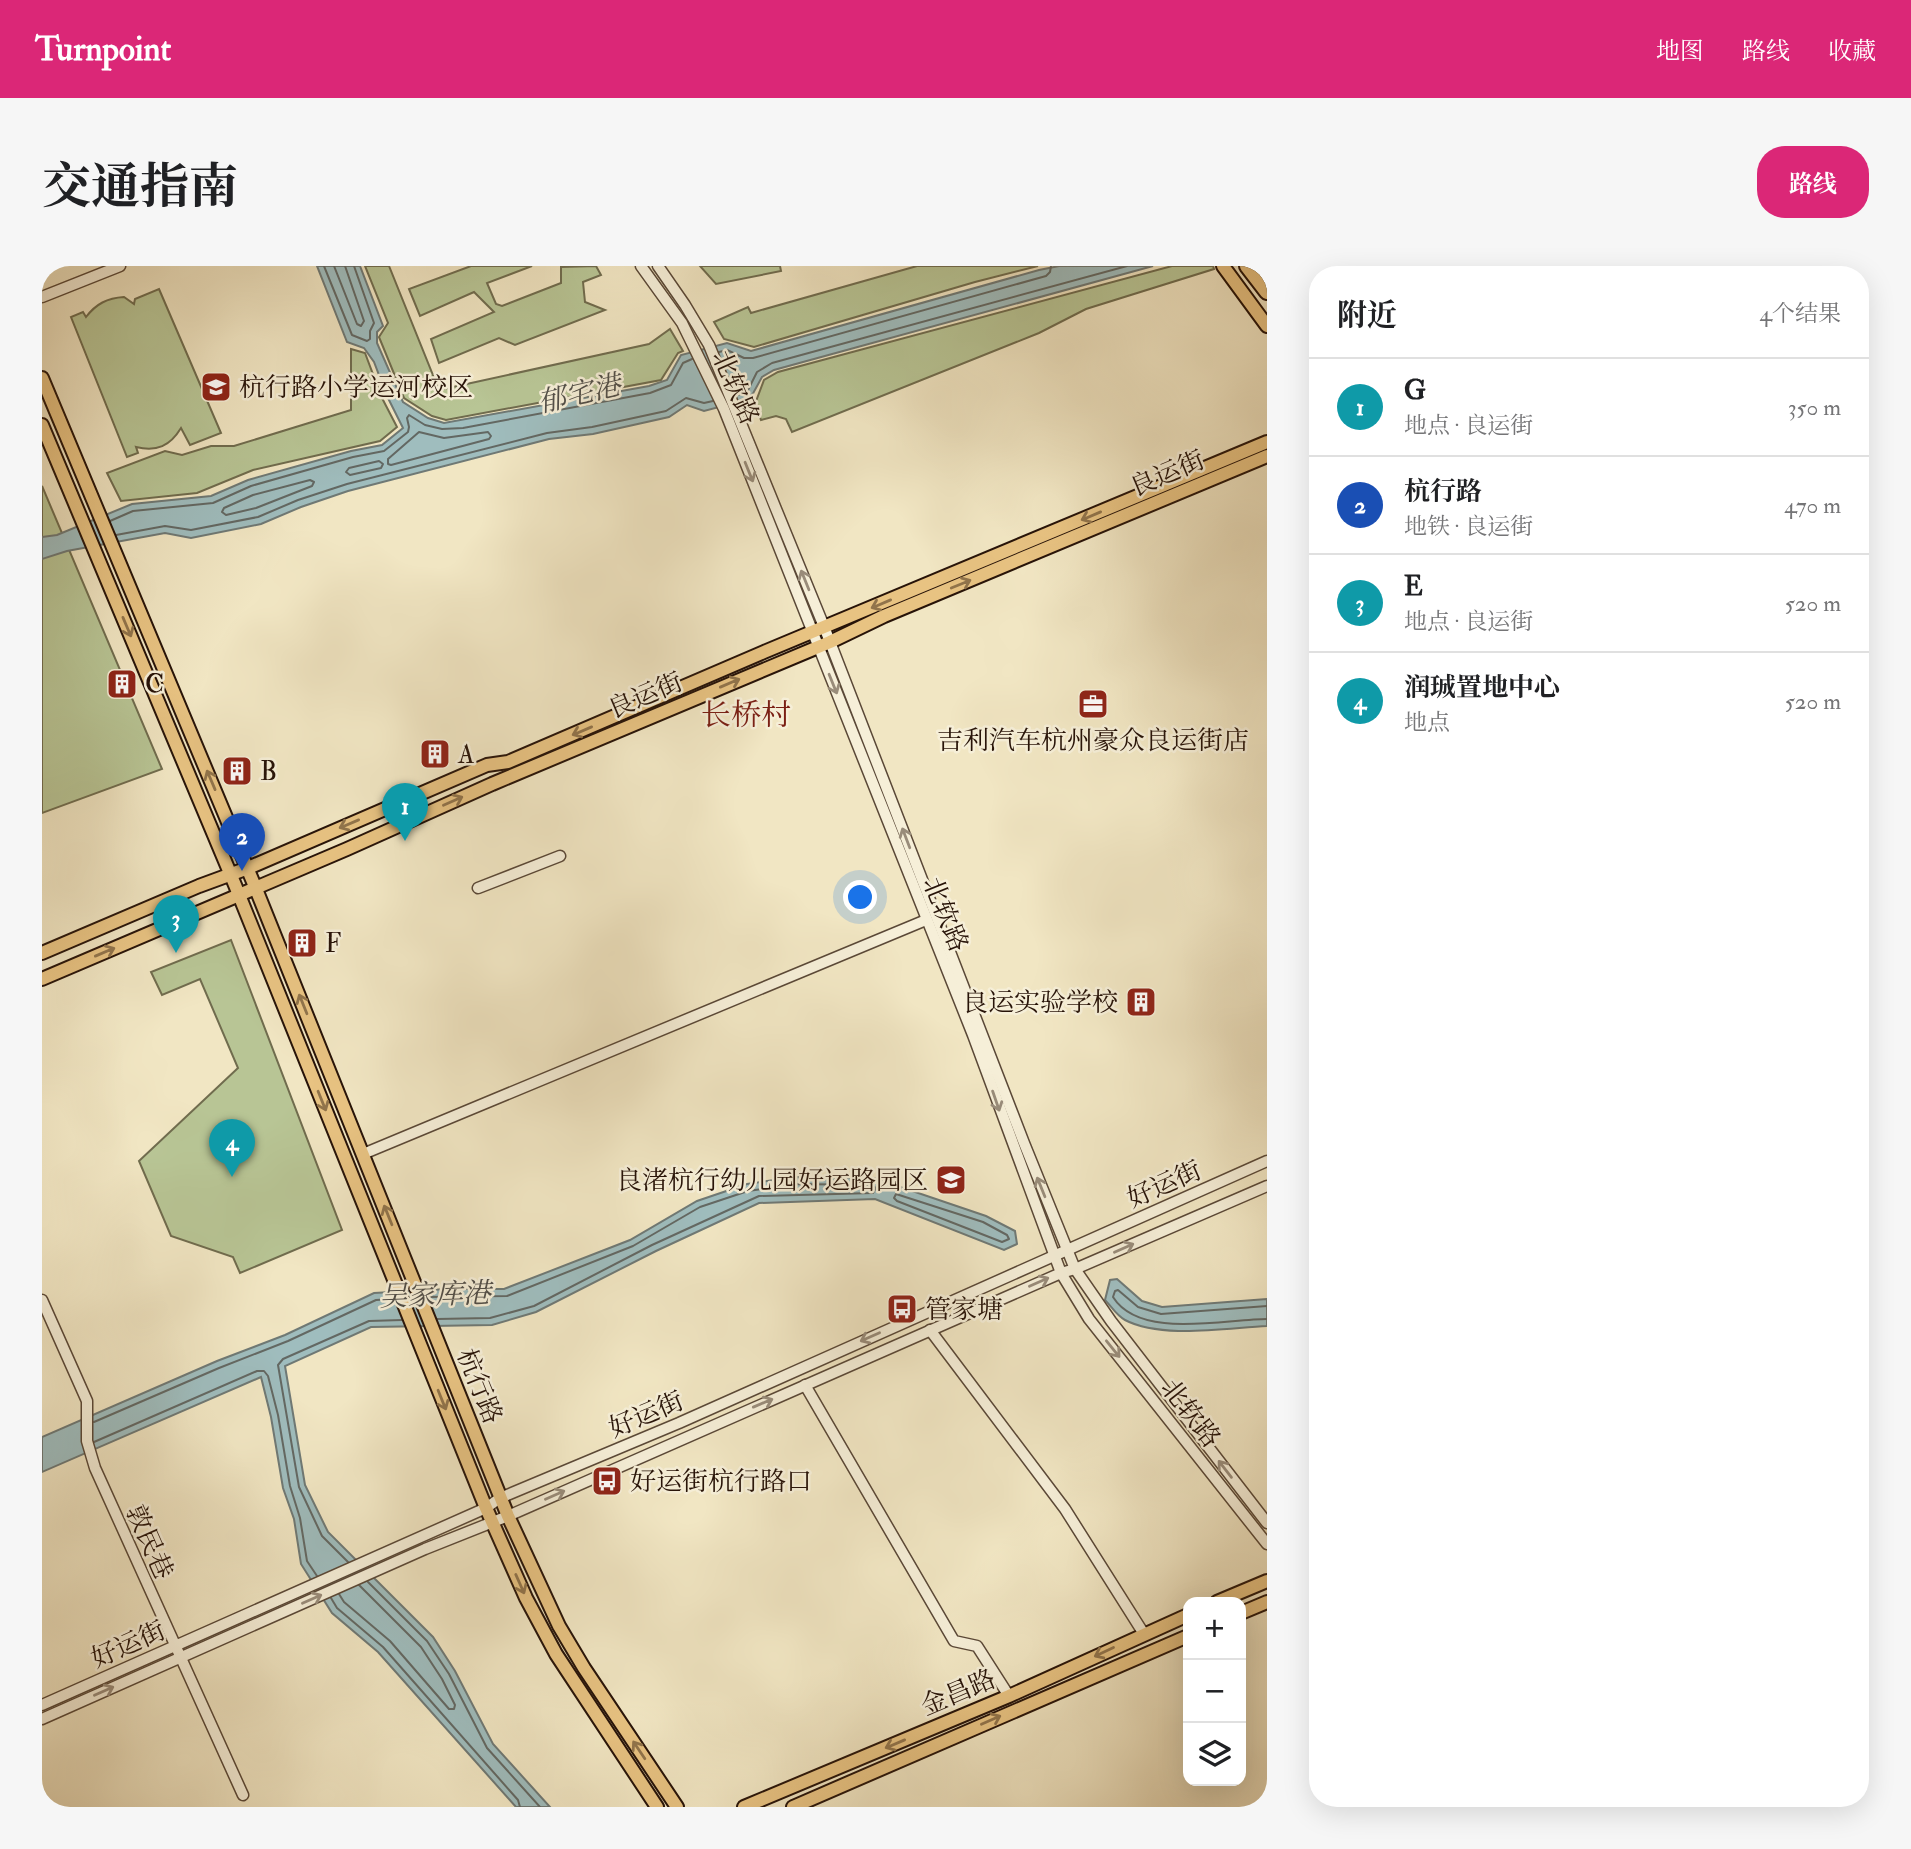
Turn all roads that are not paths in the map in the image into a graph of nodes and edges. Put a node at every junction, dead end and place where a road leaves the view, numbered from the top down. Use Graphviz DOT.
graph roads {
  1 [pos="120,266"];
  2 [pos="641,266"];
  3 [pos="658,266"];
  4 [pos="1223,266"];
  5 [pos="1247,266"];
  6 [pos="1267,292"];
  7 [pos="42,297"];
  8 [pos="1267,326"];
  9 [pos="42,378"];
  10 [pos="729,407"];
  11 [pos="42,425"];
  12 [pos="1267,442"];
  13 [pos="1267,456"];
  14 [pos="818,630"];
  15 [pos="824,644"];
  16 [pos="560,856"];
  17 [pos="248,868"];
  18 [pos="231,875"];
  19 [pos="478,888"];
  20 [pos="256,889"];
  21 [pos="239,894"];
  22 [pos="926,920"];
  23 [pos="42,953"];
  24 [pos="42,979"];
  25 [pos="363,1154"];
  26 [pos="1267,1161"];
  27 [pos="1267,1186"];
  28 [pos="1067,1250"];
  29 [pos="1054,1256"];
  30 [pos="1075,1269"];
  31 [pos="1060,1273"];
  32 [pos="42,1300"];
  33 [pos="930,1330"];
  34 [pos="805,1385"];
  35 [pos="500,1498"];
  36 [pos="486,1508"];
  37 [pos="508,1516"];
  38 [pos="492,1521"];
  39 [pos="1267,1523"];
  40 [pos="1267,1544"];
  41 [pos="1267,1581"];
  42 [pos="1229,1597"];
  43 [pos="1267,1602"];
  44 [pos="1246,1611"];
  45 [pos="1183,1617"];
  46 [pos="1144,1633"];
  47 [pos="1183,1638"];
  48 [pos="174,1647"];
  49 [pos="179,1658"];
  50 [pos="1009,1696"];
  51 [pos="42,1705"];
  52 [pos="42,1719"];
  53 [pos="243,1795"];
  54 [pos="657,1807"];
  55 [pos="677,1807"];
  56 [pos="744,1807"];
  57 [pos="793,1807"];
  1 -- 7 [label="street"];
  2 -- 10 [label="street, 北软路"];
  3 -- 10 [label="street, 北软路"];
  4 -- 8 [label="main road"];
  5 -- 6 [label="highway"];
  17 -- 9 [label="main road, 杭行路, one-way"];
  10 -- 14 [label="street, 北软路"];
  11 -- 18 [label="main road, 杭行路, one-way"];
  12 -- 14 [label="main road, 良运街, one-way"];
  15 -- 13 [label="main road, 良运街, one-way"];
  14 -- 15 [label="street, 北软路"];
  14 -- 17 [label="main road, 良运街, one-way"];
  20 -- 15 [label="main road, 良运街, one-way"];
  15 -- 22 [label="street, 北软路, one-way"];
  28 -- 15 [label="street, 北软路, one-way"];
  16 -- 19 [label="street"];
  17 -- 18 [label="main road, 良运街"];
  17 -- 20 [label="main road, 杭行路"];
  18 -- 21 [label="main road, 杭行路"];
  18 -- 23 [label="main road, 良运街"];
  20 -- 21 [label="main road, 良运街"];
  25 -- 20 [label="main road, 杭行路, one-way"];
  24 -- 21 [label="main road, 良运街, one-way"];
  21 -- 36 [label="main road, 杭行路, one-way"];
  22 -- 25 [label="street"];
  22 -- 29 [label="street, 北软路, one-way"];
  35 -- 25 [label="main road, 杭行路, one-way"];
  26 -- 28 [label="street, 好运街"];
  30 -- 27 [label="street, 好运街, one-way"];
  28 -- 29 [label="street, 好运街"];
  28 -- 30 [label="street, 北软路"];
  29 -- 31 [label="street, 北软路"];
  29 -- 35 [label="street, 好运街, one-way"];
  30 -- 31 [label="street, 好运街"];
  39 -- 30 [label="street, 北软路, one-way"];
  33 -- 31 [label="street, 好运街, one-way"];
  31 -- 40 [label="street, 北软路, one-way"];
  32 -- 48 [label="street, 敦民巷"];
  33 -- 34 [label="street, 好运街"];
  33 -- 46 [label="street"];
  37 -- 34 [label="street, 好运街, one-way"];
  34 -- 50 [label="street"];
  35 -- 36 [label="street, 好运街"];
  35 -- 37 [label="main road, 杭行路"];
  36 -- 38 [label="main road, 杭行路"];
  36 -- 48 [label="street, 好运街"];
  37 -- 38 [label="street, 好运街"];
  55 -- 37 [label="main road, 杭行路, one-way"];
  49 -- 38 [label="street, 好运街, one-way"];
  38 -- 54 [label="main road, 杭行路, one-way"];
  41 -- 42 [label="main road"];
  43 -- 44 [label="main road"];
  45 -- 46 [label="main road, 金昌路"];
  46 -- 50 [label="main road, 金昌路, one-way"];
  57 -- 47 [label="main road, 金昌路, one-way"];
  48 -- 49 [label="street, 敦民巷"];
  48 -- 51 [label="street, 好运街"];
  52 -- 49 [label="street, 好运街, one-way"];
  49 -- 53 [label="street, 敦民巷"];
  50 -- 56 [label="main road, 金昌路, one-way"];
}
